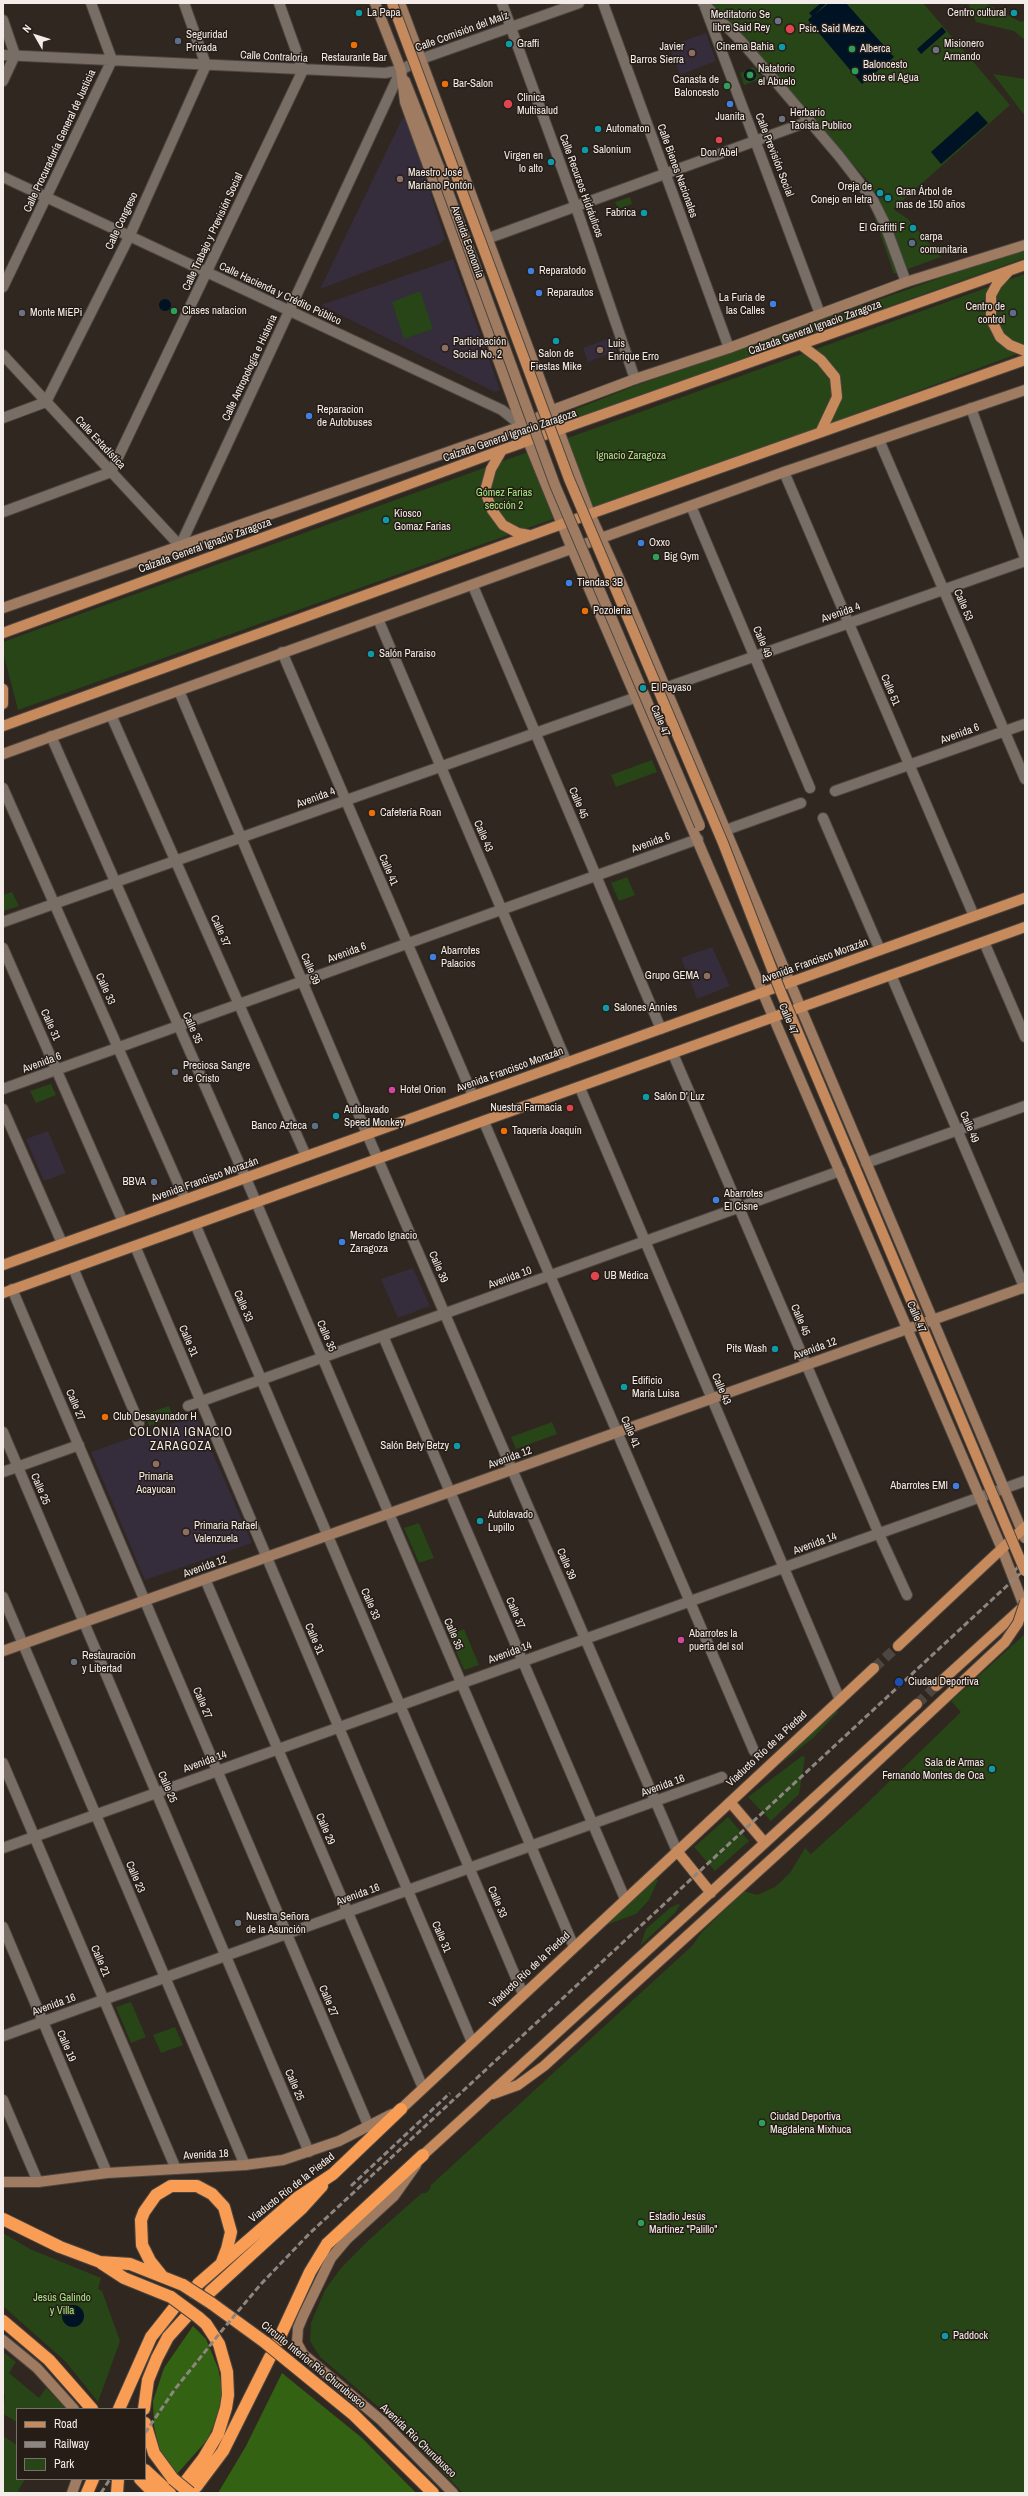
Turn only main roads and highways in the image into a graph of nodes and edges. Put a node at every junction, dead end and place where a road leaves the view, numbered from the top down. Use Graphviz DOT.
graph roads {
  1 [pos="375,3"];
  2 [pos="392,3"];
  3 [pos="400,3"];
  4 [pos="401,70"];
  5 [pos="1025,245"];
  6 [pos="1025,265"];
  7 [pos="1010,270"];
  8 [pos="801,345"];
  9 [pos="1025,351"];
  10 [pos="1025,360"];
  11 [pos="535,370"];
  12 [pos="506,382"];
  13 [pos="1025,390"];
  14 [pos="550,411"];
  15 [pos="522,426"];
  16 [pos="821,431"];
  17 [pos="558,432"];
  18 [pos="528,441"];
  19 [pos="502,450"];
  20 [pos="590,514"];
  21 [pos="562,524"];
  22 [pos="529,535"];
  23 [pos="601,538"];
  24 [pos="572,549"];
  25 [pos="619,578"];
  26 [pos="590,590"];
  27 [pos="3,608"];
  28 [pos="3,633"];
  29 [pos="3,690"];
  30 [pos="3,704"];
  31 [pos="3,726"];
  32 [pos="3,754"];
  33 [pos="698,839"];
  34 [pos="1025,898"];
  35 [pos="1025,927"];
  36 [pos="790,983"];
  37 [pos="763,992"];
  38 [pos="800,1008"];
  39 [pos="775,1017"];
  40 [pos="3,1265"];
  41 [pos="1025,1288"];
  42 [pos="8,1291"];
  43 [pos="932,1320"];
  44 [pos="908,1329"];
  45 [pos="1024,1532"];
  46 [pos="1002,1549"];
  47 [pos="1025,1571"];
  48 [pos="1025,1605"];
  49 [pos="898,1646"];
  50 [pos="3,1651"];
  51 [pos="874,1668"];
  52 [pos="936,1686"];
  53 [pos="918,1704"];
  54 [pos="730,1802"];
  55 [pos="765,1843"];
  56 [pos="677,1851"];
  57 [pos="711,1893"];
  58 [pos="489,2096"];
  59 [pos="400,2109"];
  60 [pos="423,2155"];
  61 [pos="333,2174"];
  62 [pos="3,2182"];
  63 [pos="3,2219"];
  64 [pos="100,2262"];
  65 [pos="220,2264"];
  66 [pos="162,2276"];
  67 [pos="198,2284"];
  68 [pos="211,2297"];
  69 [pos="173,2302"];
  70 [pos="193,2316"];
  71 [pos="3,2321"];
  72 [pos="3,2340"];
  73 [pos="278,2341"];
  74 [pos="270,2357"];
  75 [pos="73,2408"];
  76 [pos="91,2408"];
  77 [pos="119,2408"];
  78 [pos="144,2408"];
  79 [pos="146,2426"];
  80 [pos="146,2471"];
  81 [pos="77,2480"];
  82 [pos="93,2480"];
  83 [pos="118,2480"];
  84 [pos="142,2480"];
  85 [pos="191,2487"];
  86 [pos="162,2492"];
  87 [pos="72,2493"];
  88 [pos="87,2493"];
  89 [pos="117,2493"];
  90 [pos="433,2493"];
  91 [pos="453,2493"];
  1 -- 4 [label="main road, Avenida Economía"];
  2 -- 47 [label="main road, bridge"];
  3 -- 11 [label="main road, Avenida Economía"];
  4 -- 12 [label="main road, Avenida Economía"];
  4 -- 33 [label="main road, bridge"];
  5 -- 14 [label="main road, Calzada General Ignacio Zaragoza"];
  6 -- 7 [label="main road, Calzada General Ignacio Zaragoza"];
  7 -- 8 [label="main road, Calzada General Ignacio Zaragoza"];
  7 -- 9 [label="main road"];
  8 -- 16 [label="main road"];
  8 -- 17 [label="main road, Calzada General Ignacio Zaragoza"];
  10 -- 16 [label="main road"];
  11 -- 12 [label="main road"];
  11 -- 14 [label="main road, Avenida Economía"];
  12 -- 15 [label="main road, Avenida Economía"];
  13 -- 23 [label="main road"];
  14 -- 15 [label="main road, Calzada General Ignacio Zaragoza"];
  14 -- 17 [label="main road, Avenida Economía"];
  15 -- 18 [label="main road, Avenida Economía"];
  15 -- 27 [label="main road, Calzada General Ignacio Zaragoza"];
  16 -- 20 [label="main road"];
  17 -- 18 [label="main road, Calzada General Ignacio Zaragoza"];
  17 -- 20 [label="main road, Calle 47"];
  18 -- 19 [label="main road, Calzada General Ignacio Zaragoza"];
  18 -- 21 [label="main road, Calle 47"];
  19 -- 22 [label="main road"];
  19 -- 28 [label="main road, Calzada General Ignacio Zaragoza"];
  20 -- 21 [label="main road"];
  20 -- 23 [label="main road, Calle 47"];
  21 -- 22 [label="main road"];
  21 -- 24 [label="main road, Calle 47"];
  22 -- 31 [label="main road"];
  23 -- 24 [label="main road"];
  23 -- 25 [label="main road, Calle 47"];
  24 -- 26 [label="main road, Calle 47"];
  24 -- 32 [label="main road"];
  25 -- 26 [label="main road"];
  25 -- 36 [label="main road, Calle 47"];
  26 -- 33 [label="main road, Calle 47"];
  29 -- 30 [label="main road"];
  33 -- 37 [label="main road, Calle 47"];
  34 -- 36 [label="main road, Avenida Francisco Morazán"];
  35 -- 38 [label="main road"];
  36 -- 37 [label="main road, Avenida Francisco Morazán"];
  36 -- 38 [label="main road, Calle 47"];
  37 -- 39 [label="main road, Calle 47"];
  37 -- 40 [label="main road, Avenida Francisco Morazán"];
  38 -- 39 [label="main road"];
  38 -- 43 [label="main road, Calle 47"];
  39 -- 42 [label="main road"];
  39 -- 44 [label="main road, Calle 47"];
  41 -- 43 [label="main road, Avenida 12"];
  43 -- 44 [label="main road, Avenida 12"];
  43 -- 45 [label="main road, Calle 47"];
  44 -- 46 [label="main road, Calle 47"];
  44 -- 50 [label="main road, Avenida 12"];
  45 -- 46 [label="main road"];
  46 -- 48 [label="main road, Calle 47"];
  46 -- 49 [label="main road"];
  48 -- 52 [label="main road"];
  48 -- 58 [label="main road, bridge"];
  51 -- 54 [label="main road, Viaducto Río de la Piedad"];
  53 -- 55 [label="main road"];
  54 -- 55 [label="main road"];
  54 -- 56 [label="main road, Viaducto Río de la Piedad"];
  55 -- 57 [label="main road"];
  56 -- 57 [label="main road"];
  56 -- 59 [label="main road, Viaducto Río de la Piedad"];
  57 -- 58 [label="main road"];
  58 -- 60 [label="main road"];
  59 -- 61 [label="highway, Viaducto Río de la Piedad"];
  59 -- 62 [label="main road, Avenida 18"];
  60 -- 73 [label="highway"];
  60 -- 91 [label="main road, Avenida Río Churubusco"];
  61 -- 65 [label="highway, Viaducto Río de la Piedad"];
  61 -- 68 [label="highway"];
  63 -- 64 [label="highway"];
  64 -- 66 [label="highway, Circuito Interior Río Churubusco"];
  64 -- 69 [label="highway"];
  65 -- 66 [label="highway"];
  65 -- 67 [label="highway, Viaducto Río de la Piedad"];
  66 -- 68 [label="highway, Circuito Interior Río Churubusco, bridge"];
  68 -- 90 [label="highway, Circuito Interior Río Churubusco, bridge"];
  69 -- 70 [label="highway, bridge"];
  69 -- 77 [label="highway"];
  70 -- 78 [label="highway"];
  70 -- 85 [label="highway"];
  71 -- 76 [label="highway"];
  72 -- 75 [label="main road"];
  74 -- 85 [label="highway"];
  79 -- 85 [label="highway, bridge"];
  80 -- 86 [label="highway"];
  81 -- 87 [label="main road"];
  82 -- 88 [label="highway"];
  83 -- 89 [label="highway"];
  84 -- 86 [label="highway"];
}
